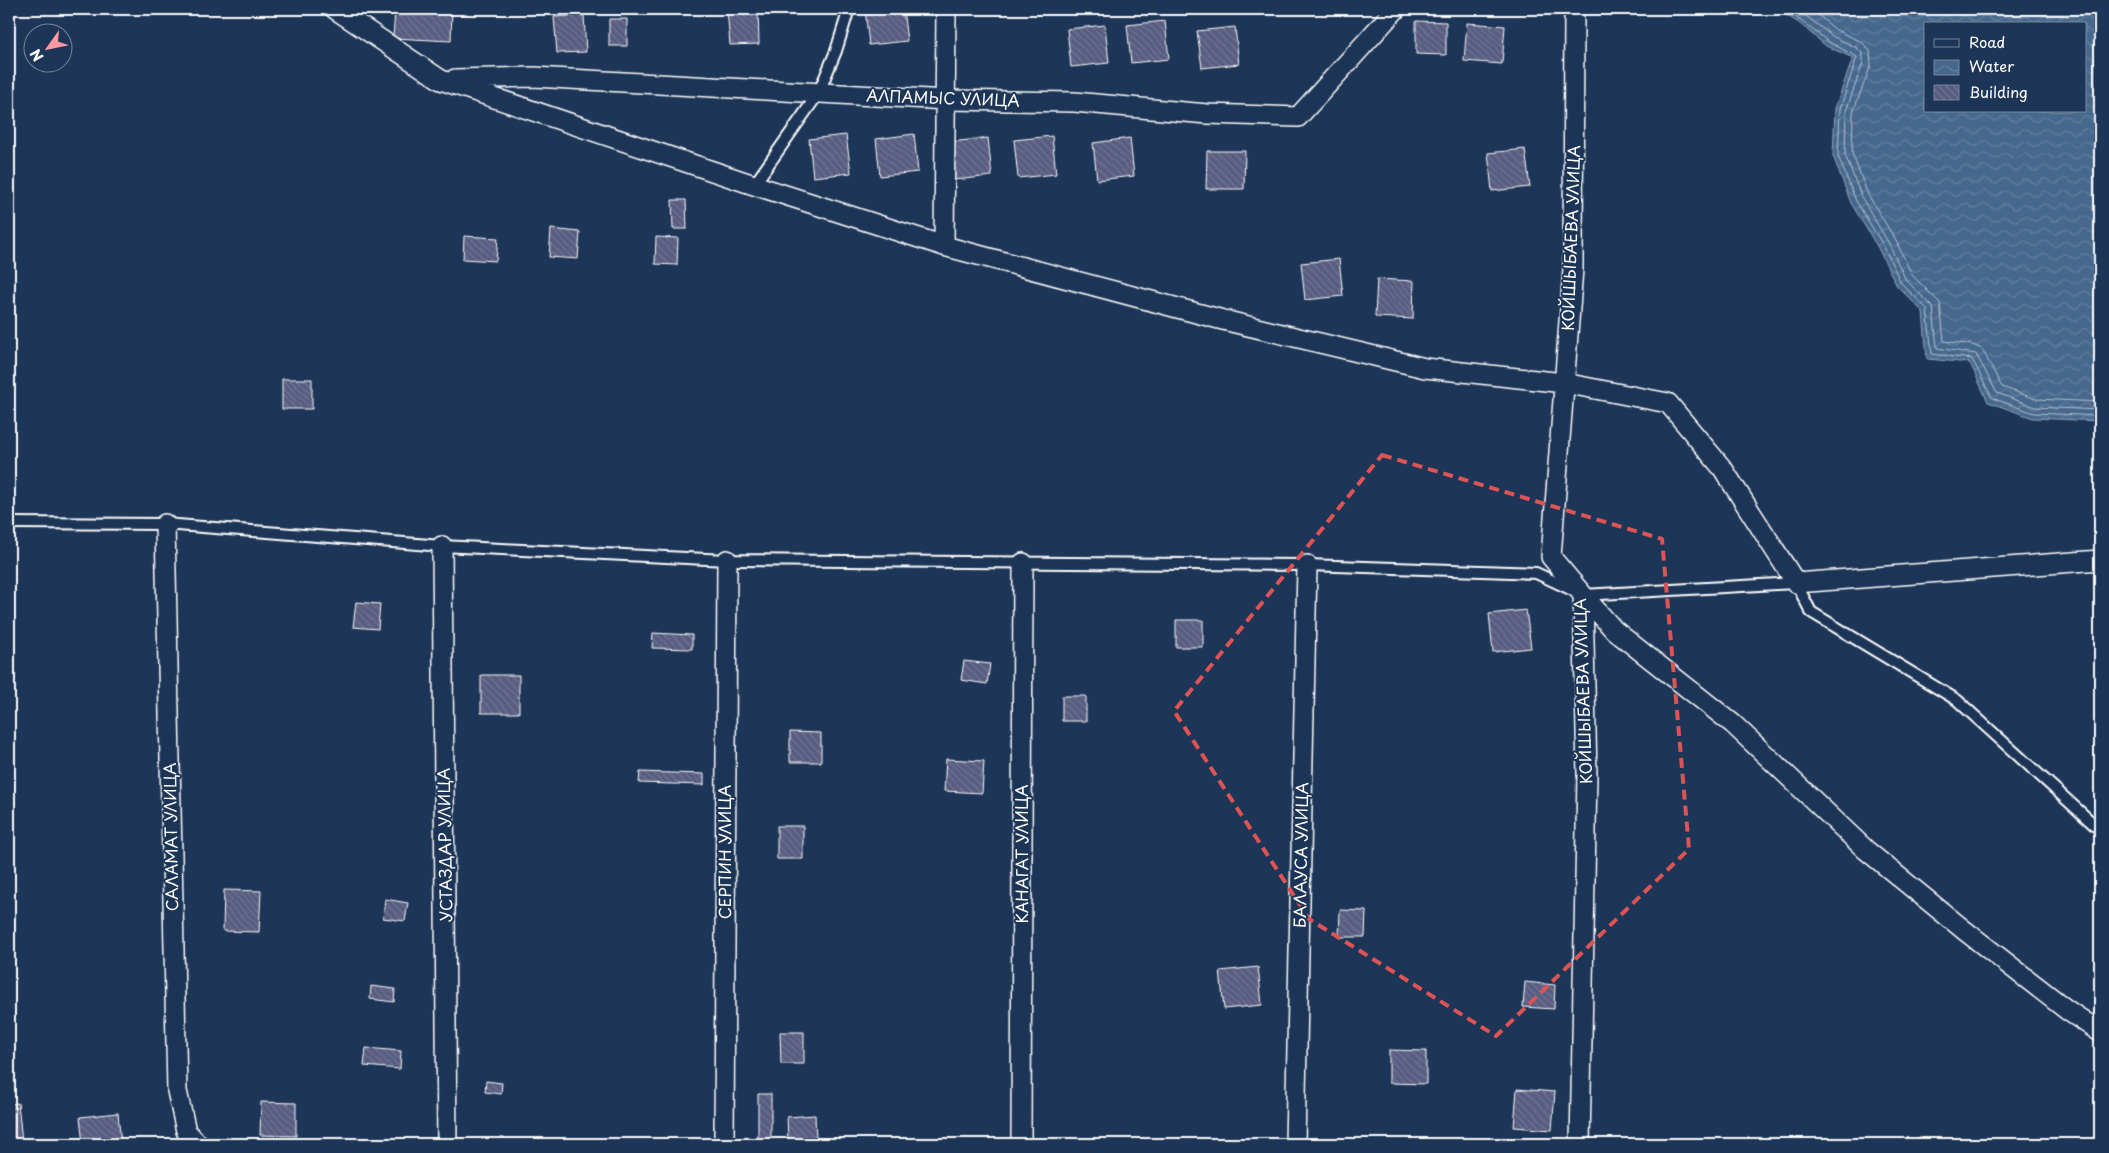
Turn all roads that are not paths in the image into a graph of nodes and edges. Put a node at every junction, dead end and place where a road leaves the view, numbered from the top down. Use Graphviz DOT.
graph roads {
  1 [pos="849,9"];
  2 [pos="946,9"];
  3 [pos="1396,9"];
  4 [pos="1574,9"];
  5 [pos="345,11"];
  6 [pos="442,80"];
  7 [pos="818,94"];
  8 [pos="947,100"];
  9 [pos="754,185"];
  10 [pos="944,246"];
  11 [pos="1564,383"];
  12 [pos="9,523"];
  13 [pos="165,524"];
  14 [pos="442,546"];
  15 [pos="727,560"];
  16 [pos="2100,560"];
  17 [pos="1023,563"];
  18 [pos="1307,565"];
  19 [pos="1796,583"];
  20 [pos="1583,595"];
  21 [pos="2100,830"];
  22 [pos="2100,1032"];
  23 [pos="198,1144"];
  24 [pos="448,1144"];
  25 [pos="724,1144"];
  26 [pos="1021,1144"];
  27 [pos="1295,1144"];
  28 [pos="1580,1144"];
  1 -- 7 [label="lane"];
  2 -- 8 [label="street"];
  3 -- 8 [label="street, АЛПАМЫС УЛИЦА"];
  4 -- 11 [label="street, КОЙШЫБАЕВА УЛИЦА"];
  5 -- 6 [label="street"];
  6 -- 7 [label="street, АЛПАМЫС УЛИЦА"];
  6 -- 9 [label="street"];
  7 -- 8 [label="street, АЛПАМЫС УЛИЦА"];
  7 -- 9 [label="lane"];
  8 -- 10 [label="street"];
  9 -- 10 [label="street"];
  10 -- 11 [label="street"];
  11 -- 19 [label="street"];
  11 -- 20 [label="street, КОЙШЫБАЕВА УЛИЦА"];
  12 -- 13 [label="lane"];
  13 -- 14 [label="lane"];
  13 -- 23 [label="street, САЛАМАТ УЛИЦА"];
  14 -- 15 [label="lane"];
  14 -- 24 [label="street, УСТАЗДАР УЛИЦА"];
  15 -- 17 [label="lane"];
  15 -- 25 [label="street, СЕРПИН УЛИЦА"];
  16 -- 19 [label="street"];
  17 -- 18 [label="lane"];
  17 -- 26 [label="street, КАНАГАТ УЛИЦА"];
  18 -- 20 [label="lane"];
  18 -- 27 [label="street, БАЛАУСА УЛИЦА"];
  19 -- 20 [label="lane"];
  19 -- 21 [label="lane"];
  20 -- 22 [label="street"];
  20 -- 28 [label="street, КОЙШЫБАЕВА УЛИЦА"];
}
